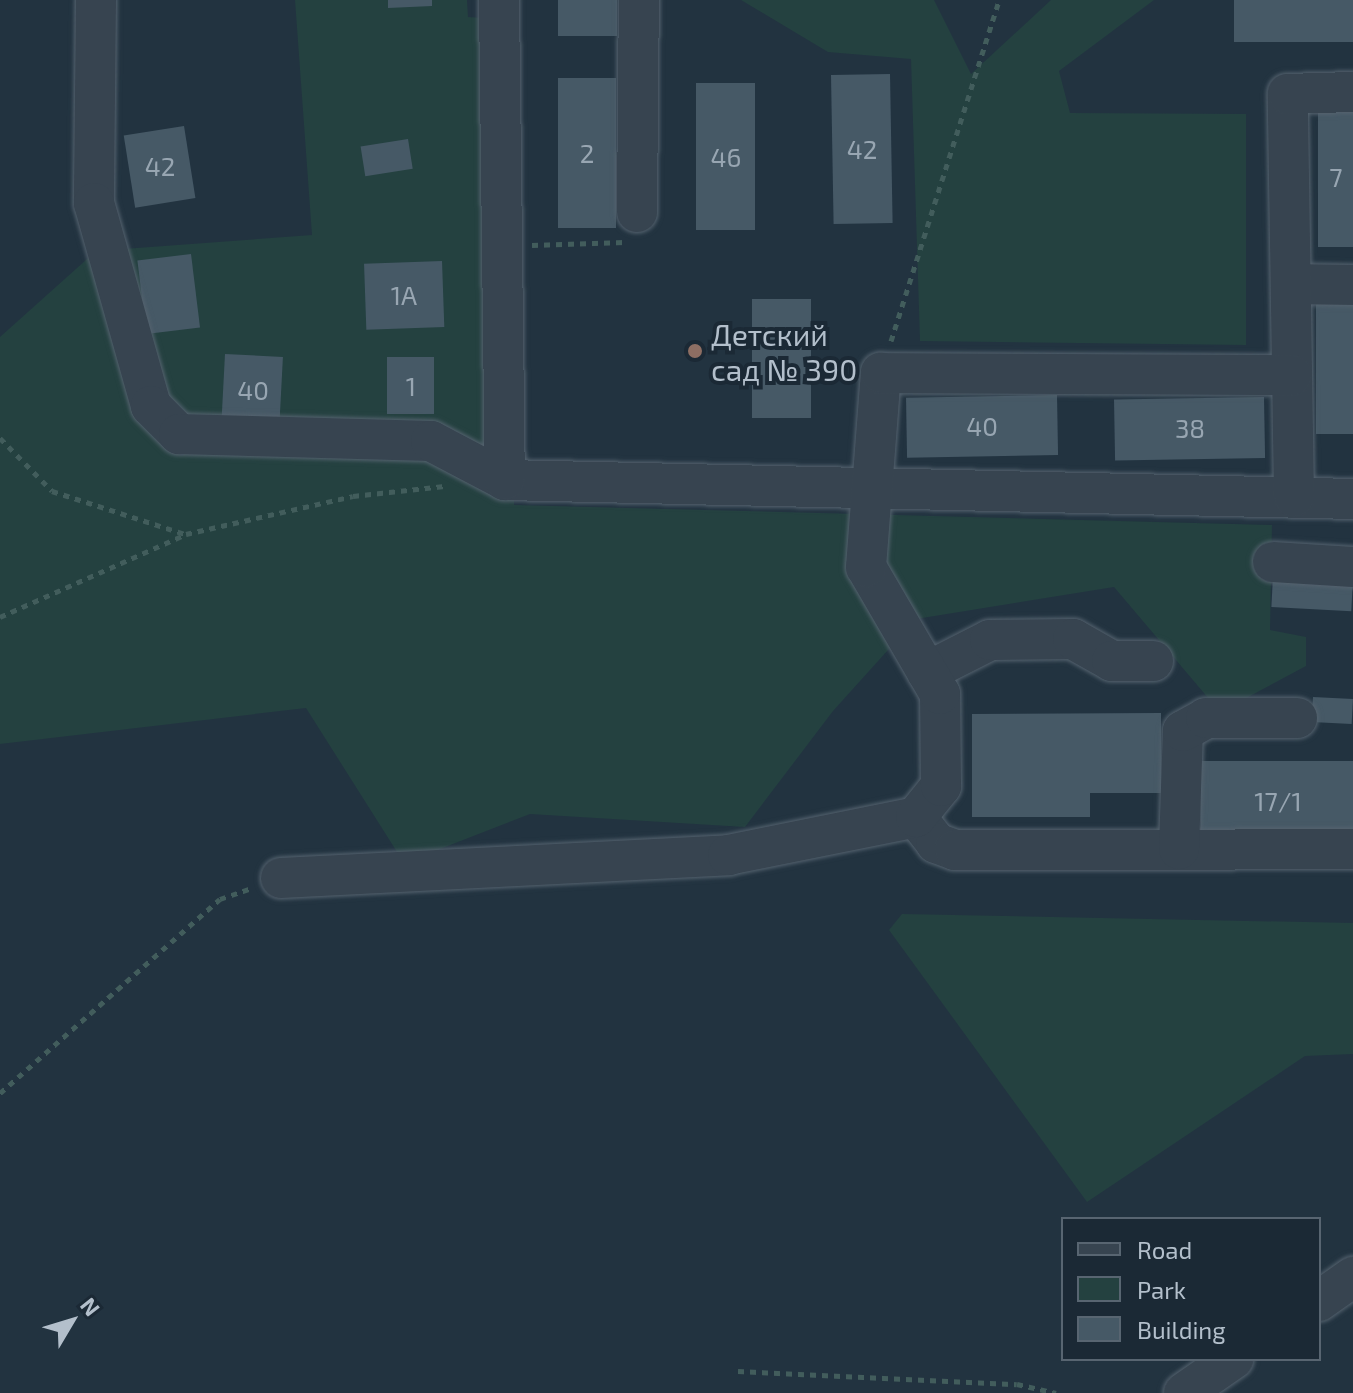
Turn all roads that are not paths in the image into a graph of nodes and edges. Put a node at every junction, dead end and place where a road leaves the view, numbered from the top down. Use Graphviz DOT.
graph roads {
  1 [pos="96,0"];
  2 [pos="499,0"];
  3 [pos="639,0"];
  4 [pos="1353,92"];
  5 [pos="637,212"];
  6 [pos="1291,284"];
  7 [pos="1353,285"];
  8 [pos="1292,375"];
  9 [pos="505,480"];
  10 [pos="873,490"];
  11 [pos="1294,497"];
  12 [pos="1353,499"];
  13 [pos="1273,562"];
  14 [pos="1353,567"];
  15 [pos="1153,661"];
  16 [pos="927,672"];
  17 [pos="1297,718"];
  18 [pos="916,817"];
  19 [pos="1179,849"];
  20 [pos="1353,849"];
  21 [pos="281,878"];
  22 [pos="1353,1277"];
  23 [pos="1321,1300"];
  24 [pos="1230,1361"];
  25 [pos="1184,1393"];
  1 -- 9 [label="street"];
  2 -- 9 [label="street"];
  3 -- 5 [label="street"];
  4 -- 6 [label="street"];
  6 -- 7 [label="street"];
  6 -- 8 [label="street"];
  8 -- 10 [label="street"];
  8 -- 11 [label="street"];
  9 -- 10 [label="street"];
  10 -- 11 [label="street"];
  10 -- 16 [label="street"];
  11 -- 12 [label="street"];
  13 -- 14 [label="street"];
  15 -- 16 [label="street"];
  16 -- 18 [label="street"];
  17 -- 19 [label="street"];
  18 -- 19 [label="street"];
  18 -- 21 [label="street"];
  19 -- 20 [label="street"];
  22 -- 23 [label="street"];
  24 -- 25 [label="street"];
}
